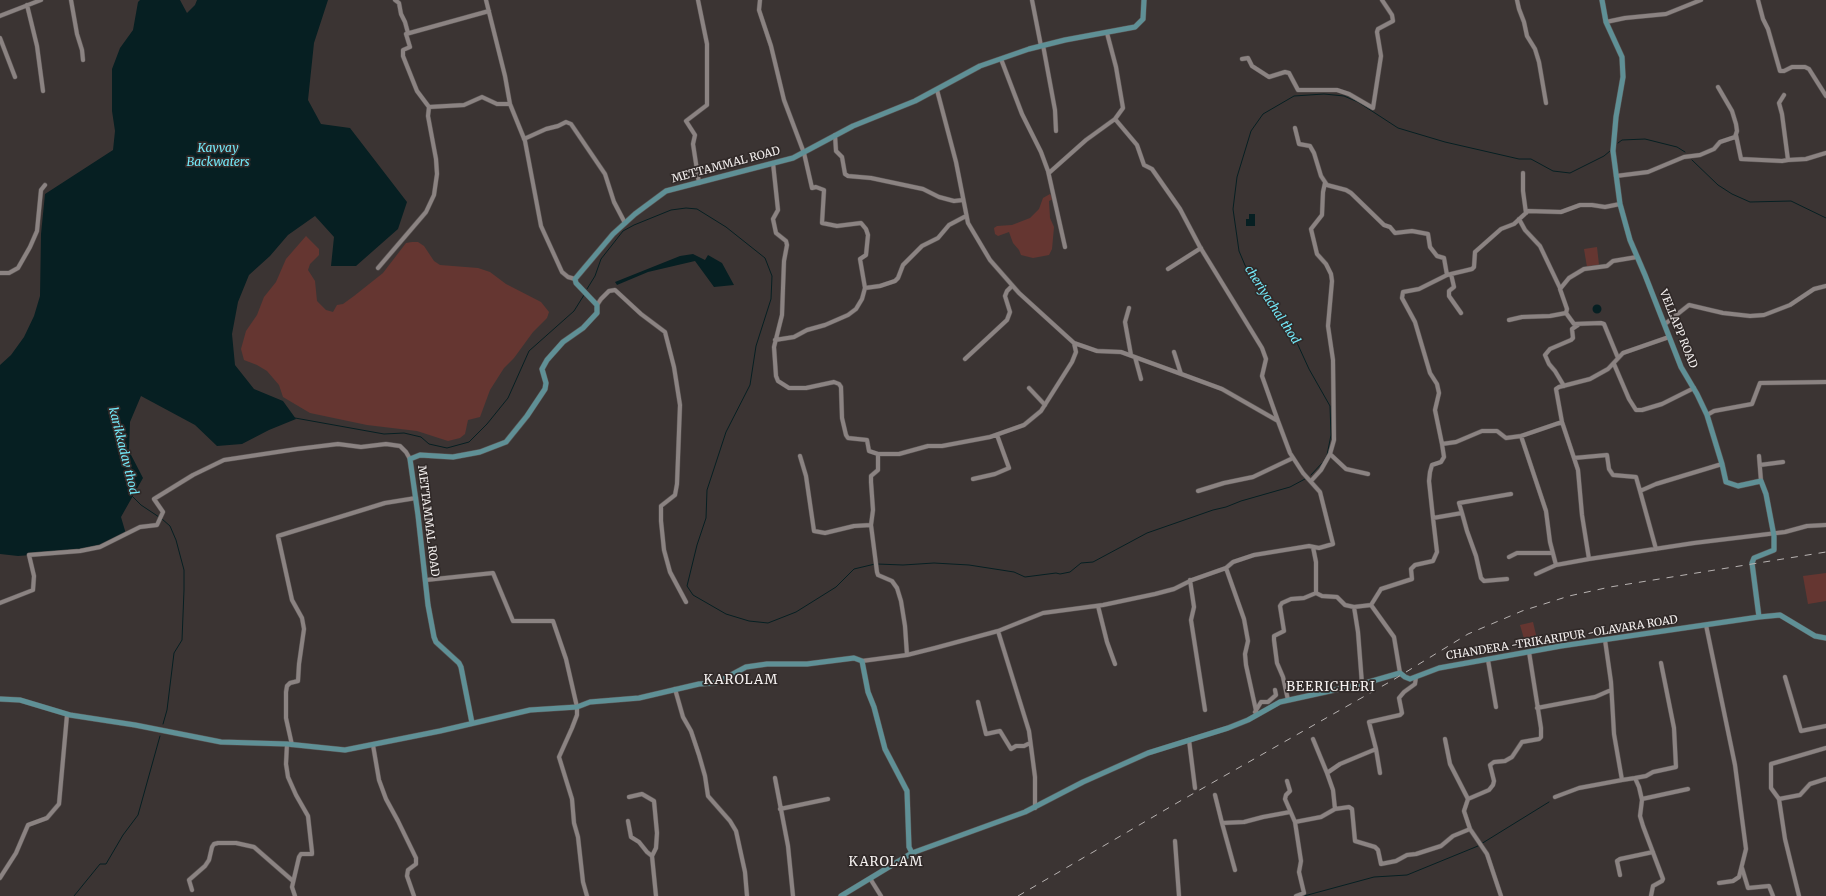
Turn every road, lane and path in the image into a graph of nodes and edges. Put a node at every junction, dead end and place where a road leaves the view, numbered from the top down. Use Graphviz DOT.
graph roads {
  1 [pos="41,0"];
  2 [pos="71,0"];
  3 [pos="395,0"];
  4 [pos="486,0"];
  5 [pos="698,0"];
  6 [pos="760,0"];
  7 [pos="1032,0"];
  8 [pos="1144,0"];
  9 [pos="1382,0"];
  10 [pos="1517,0"];
  11 [pos="1602,0"];
  12 [pos="1701,0"];
  13 [pos="1758,0"];
  14 [pos="27,5"];
  15 [pos="489,11"];
  16 [pos="0,16"];
  17 [pos="1606,22"];
  18 [pos="408,32"];
  19 [pos="1107,33"];
  20 [pos="0,38"];
  21 [pos="1042,46"];
  22 [pos="1001,59"];
  23 [pos="1242,59"];
  24 [pos="83,60"];
  25 [pos="15,77"];
  26 [pos="1718,87"];
  27 [pos="937,90"];
  28 [pos="43,91"];
  29 [pos="1784,95"];
  30 [pos="1826,96"];
  31 [pos="510,104"];
  32 [pos="1546,104"];
  33 [pos="429,107"];
  34 [pos="1115,119"];
  35 [pos="1296,128"];
  36 [pos="1056,131"];
  37 [pos="836,135"];
  38 [pos="1736,135"];
  39 [pos="524,139"];
  40 [pos="804,153"];
  41 [pos="1826,153"];
  42 [pos="1788,160"];
  43 [pos="773,163"];
  44 [pos="1048,171"];
  45 [pos="1523,173"];
  46 [pos="1616,176"];
  47 [pos="699,183"];
  48 [pos="1325,183"];
  49 [pos="45,185"];
  50 [pos="963,200"];
  51 [pos="1620,204"];
  52 [pos="1526,213"];
  53 [pos="966,216"];
  54 [pos="1519,219"];
  55 [pos="625,223"];
  56 [pos="1065,247"];
  57 [pos="1201,248"];
  58 [pos="1637,257"];
  59 [pos="378,268"];
  60 [pos="1168,269"];
  61 [pos="0,273"];
  62 [pos="1449,274"];
  63 [pos="575,279"];
  64 [pos="1012,286"];
  65 [pos="1826,286"];
  66 [pos="865,288"];
  67 [pos="1560,288"];
  68 [pos="597,305"];
  69 [pos="1129,308"];
  70 [pos="1461,313"];
  71 [pos="1566,313"];
  72 [pos="1509,320"];
  73 [pos="1578,324"];
  74 [pos="1665,324"];
  75 [pos="1669,337"];
  76 [pos="775,340"];
  77 [pos="1074,344"];
  78 [pos="1174,352"];
  79 [pos="1133,356"];
  80 [pos="1618,358"];
  81 [pos="965,359"];
  82 [pos="1614,364"];
  83 [pos="1180,374"];
  84 [pos="1141,379"];
  85 [pos="1826,382"];
  86 [pos="1564,386"];
  87 [pos="1029,388"];
  88 [pos="1694,388"];
  89 [pos="1045,405"];
  90 [pos="1707,415"];
  91 [pos="1278,421"];
  92 [pos="1562,422"];
  93 [pos="997,435"];
  94 [pos="1521,436"];
  95 [pos="1442,444"];
  96 [pos="878,454"];
  97 [pos="1330,454"];
  98 [pos="800,456"];
  99 [pos="1759,456"];
  100 [pos="1293,458"];
  101 [pos="1574,458"];
  102 [pos="410,459"];
  103 [pos="1783,462"];
  104 [pos="1722,464"];
  105 [pos="1760,465"];
  106 [pos="1368,474"];
  107 [pos="973,479"];
  108 [pos="1311,481"];
  109 [pos="1760,481"];
  110 [pos="1198,491"];
  111 [pos="1640,491"];
  112 [pos="1512,494"];
  113 [pos="416,498"];
  114 [pos="1462,513"];
  115 [pos="1433,518"];
  116 [pos="871,525"];
  117 [pos="1826,525"];
  118 [pos="1774,533"];
  119 [pos="1313,547"];
  120 [pos="1656,549"];
  121 [pos="1553,553"];
  122 [pos="1508,558"];
  123 [pos="1589,559"];
  124 [pos="1556,565"];
  125 [pos="1226,568"];
  126 [pos="1536,574"];
  127 [pos="1507,579"];
  128 [pos="426,580"];
  129 [pos="1190,580"];
  130 [pos="1316,593"];
  131 [pos="686,602"];
  132 [pos="0,603"];
  133 [pos="1371,605"];
  134 [pos="1098,606"];
  135 [pos="1354,607"];
  136 [pos="1759,616"];
  137 [pos="1706,625"];
  138 [pos="998,631"];
  139 [pos="1826,638"];
  140 [pos="1605,640"];
  141 [pos="1529,652"];
  142 [pos="907,655"];
  143 [pos="1488,660"];
  144 [pos="862,661"];
  145 [pos="1661,663"];
  146 [pos="1115,664"];
  147 [pos="1400,673"];
  148 [pos="1416,677"];
  149 [pos="1785,677"];
  150 [pos="1362,684"];
  151 [pos="675,689"];
  152 [pos="1275,690"];
  153 [pos="1611,690"];
  154 [pos="0,699"];
  155 [pos="1288,700"];
  156 [pos="978,702"];
  157 [pos="577,707"];
  158 [pos="1496,707"];
  159 [pos="1537,708"];
  160 [pos="1205,710"];
  161 [pos="1256,713"];
  162 [pos="68,715"];
  163 [pos="472,723"];
  164 [pos="1826,726"];
  165 [pos="1313,739"];
  166 [pos="1446,739"];
  167 [pos="1189,740"];
  168 [pos="1030,743"];
  169 [pos="290,745"];
  170 [pos="373,745"];
  171 [pos="1826,748"];
  172 [pos="1376,749"];
  173 [pos="1326,773"];
  174 [pos="1380,773"];
  175 [pos="775,778"];
  176 [pos="1635,778"];
  177 [pos="1826,779"];
  178 [pos="1622,780"];
  179 [pos="1286,781"];
  180 [pos="1195,788"];
  181 [pos="1688,790"];
  182 [pos="1215,795"];
  183 [pos="629,797"];
  184 [pos="1555,797"];
  185 [pos="828,798"];
  186 [pos="1468,799"];
  187 [pos="1642,799"];
  188 [pos="1780,799"];
  189 [pos="1035,808"];
  190 [pos="780,809"];
  191 [pos="1334,809"];
  192 [pos="1290,812"];
  193 [pos="628,821"];
  194 [pos="1295,822"];
  195 [pos="1222,823"];
  196 [pos="1470,829"];
  197 [pos="1175,841"];
  198 [pos="1653,852"];
  199 [pos="912,853"];
  200 [pos="652,856"];
  201 [pos="1742,866"];
  202 [pos="1235,870"];
  203 [pos="1620,875"];
  204 [pos="872,877"];
  205 [pos="0,878"];
  206 [pos="293,881"];
  207 [pos="1719,882"];
  208 [pos="192,890"];
  209 [pos="1305,894"];
  210 [pos="295,896"];
  211 [pos="414,896"];
  212 [pos="587,896"];
  213 [pos="656,896"];
  214 [pos="747,896"];
  215 [pos="793,896"];
  216 [pos="841,896"];
  217 [pos="881,896"];
  218 [pos="1179,896"];
  219 [pos="1296,896"];
  220 [pos="1500,896"];
  221 [pos="1652,896"];
  222 [pos="1773,896"];
  223 [pos="1799,896"];
  1 -- 14 [label="street"];
  2 -- 24 [label="street"];
  3 -- 18 [label="street"];
  4 -- 15 [label="street"];
  5 -- 47 [label="street"];
  6 -- 40 [label="street"];
  7 -- 21 [label="street"];
  8 -- 19 [label="main road, METTAMMAL ROAD"];
  9 -- 23 [label="street"];
  10 -- 32 [label="street"];
  11 -- 17 [label="main road, VELLAPP ROAD"];
  12 -- 17 [label="street"];
  13 -- 30 [label="street"];
  14 -- 16 [label="street"];
  14 -- 28 [label="street"];
  15 -- 18 [label="street"];
  15 -- 31 [label="street"];
  17 -- 46 [label="main road, VELLAPP ROAD"];
  18 -- 33 [label="street"];
  19 -- 21 [label="main road, METTAMMAL ROAD"];
  19 -- 34 [label="street"];
  20 -- 25 [label="street"];
  21 -- 22 [label="main road, METTAMMAL ROAD"];
  21 -- 36 [label="street"];
  22 -- 27 [label="main road, METTAMMAL ROAD"];
  22 -- 44 [label="street"];
  26 -- 38 [label="street"];
  27 -- 37 [label="main road, METTAMMAL ROAD"];
  27 -- 50 [label="street"];
  29 -- 42 [label="street"];
  31 -- 33 [label="street"];
  31 -- 39 [label="street"];
  33 -- 59 [label="street"];
  34 -- 44 [label="street"];
  34 -- 57 [label="street"];
  35 -- 48 [label="street"];
  37 -- 40 [label="main road, METTAMMAL ROAD"];
  37 -- 50 [label="street"];
  38 -- 42 [label="street"];
  38 -- 46 [label="street"];
  39 -- 55 [label="street"];
  39 -- 63 [label="street"];
  40 -- 43 [label="main road, METTAMMAL ROAD"];
  40 -- 66 [label="street"];
  41 -- 42 [label="street"];
  43 -- 47 [label="main road, METTAMMAL ROAD"];
  43 -- 76 [label="street"];
  44 -- 56 [label="street"];
  45 -- 52 [label="street"];
  46 -- 51 [label="main road, VELLAPP ROAD"];
  47 -- 55 [label="main road, METTAMMAL ROAD"];
  48 -- 62 [label="street"];
  48 -- 97 [label="street"];
  49 -- 61 [label="street"];
  50 -- 53 [label="street"];
  51 -- 52 [label="street"];
  51 -- 58 [label="main road, VELLAPP ROAD"];
  52 -- 54 [label="street"];
  53 -- 64 [label="street"];
  53 -- 66 [label="street"];
  54 -- 62 [label="street"];
  54 -- 67 [label="street"];
  55 -- 63 [label="main road, METTAMMAL ROAD"];
  57 -- 60 [label="street"];
  57 -- 91 [label="street"];
  58 -- 67 [label="street"];
  58 -- 74 [label="main road, VELLAPP ROAD"];
  62 -- 70 [label="street"];
  62 -- 95 [label="street"];
  63 -- 68 [label="main road"];
  64 -- 77 [label="street"];
  64 -- 81 [label="street"];
  65 -- 74 [label="street"];
  66 -- 76 [label="street"];
  67 -- 71 [label="street"];
  68 -- 102 [label="main road, METTAMMAL ROAD"];
  68 -- 131 [label="street"];
  69 -- 79 [label="street"];
  71 -- 72 [label="street"];
  71 -- 73 [label="street"];
  73 -- 80 [label="street"];
  73 -- 86 [label="street"];
  74 -- 75 [label="main road, VELLAPP ROAD"];
  75 -- 80 [label="street"];
  75 -- 88 [label="main road, VELLAPP ROAD"];
  76 -- 96 [label="street"];
  77 -- 79 [label="street"];
  77 -- 89 [label="street"];
  78 -- 83 [label="street"];
  79 -- 83 [label="street"];
  79 -- 84 [label="street"];
  80 -- 82 [label="street"];
  82 -- 86 [label="street"];
  82 -- 88 [label="street"];
  83 -- 91 [label="street"];
  85 -- 90 [label="street"];
  86 -- 92 [label="street"];
  87 -- 89 [label="street"];
  88 -- 90 [label="main road, VELLAPP ROAD"];
  89 -- 93 [label="street"];
  90 -- 104 [label="main road, VELLAPP ROAD"];
  91 -- 100 [label="street"];
  92 -- 94 [label="street"];
  92 -- 101 [label="street"];
  93 -- 96 [label="street"];
  93 -- 107 [label="street"];
  94 -- 95 [label="street"];
  94 -- 121 [label="street"];
  95 -- 115 [label="street"];
  96 -- 116 [label="street"];
  97 -- 106 [label="street"];
  97 -- 108 [label="street"];
  98 -- 116 [label="street"];
  99 -- 105 [label="street"];
  100 -- 108 [label="street"];
  100 -- 110 [label="street"];
  101 -- 111 [label="street"];
  101 -- 123 [label="street"];
  102 -- 113 [label="main road, METTAMMAL ROAD"];
  102 -- 132 [label="street"];
  103 -- 105 [label="street"];
  104 -- 109 [label="main road, VELLAPP ROAD"];
  104 -- 111 [label="street"];
  105 -- 109 [label="street"];
  108 -- 119 [label="street"];
  109 -- 118 [label="main road"];
  111 -- 120 [label="street"];
  112 -- 114 [label="street"];
  113 -- 128 [label="main road, METTAMMAL ROAD"];
  113 -- 169 [label="street"];
  114 -- 115 [label="street"];
  114 -- 127 [label="street"];
  115 -- 133 [label="street"];
  116 -- 142 [label="street"];
  117 -- 118 [label="street"];
  118 -- 120 [label="street"];
  118 -- 136 [label="main road"];
  119 -- 125 [label="street"];
  119 -- 130 [label="street"];
  120 -- 123 [label="street"];
  121 -- 122 [label="street"];
  121 -- 124 [label="street"];
  123 -- 124 [label="street"];
  124 -- 126 [label="street"];
  125 -- 129 [label="street"];
  125 -- 161 [label="street"];
  128 -- 157 [label="street"];
  128 -- 163 [label="main road, METTAMMAL ROAD"];
  129 -- 134 [label="street"];
  129 -- 160 [label="street"];
  130 -- 135 [label="street"];
  130 -- 155 [label="street"];
  133 -- 135 [label="street"];
  133 -- 147 [label="street"];
  134 -- 138 [label="street"];
  134 -- 146 [label="street"];
  135 -- 150 [label="street"];
  136 -- 137 [label="main road, CHANDERA -TRIKARIPUR -OLAVARA ROAD"];
  136 -- 139 [label="main road, CHANDERA -TRIKARIPUR -OLAVARA ROAD"];
  137 -- 140 [label="main road, CHANDERA -TRIKARIPUR -OLAVARA ROAD"];
  137 -- 201 [label="street"];
  138 -- 142 [label="street"];
  138 -- 168 [label="street"];
  140 -- 141 [label="main road, CHANDERA -TRIKARIPUR -OLAVARA ROAD"];
  140 -- 153 [label="street"];
  141 -- 143 [label="main road, CHANDERA -TRIKARIPUR -OLAVARA ROAD"];
  141 -- 159 [label="street"];
  142 -- 144 [label="street"];
  143 -- 148 [label="main road, CHANDERA -TRIKARIPUR -OLAVARA ROAD"];
  143 -- 158 [label="street"];
  144 -- 151 [label="main road"];
  144 -- 199 [label="main road"];
  145 -- 176 [label="street"];
  147 -- 148 [label="main road"];
  147 -- 150 [label="main road"];
  148 -- 172 [label="street"];
  149 -- 164 [label="street"];
  150 -- 155 [label="main road"];
  151 -- 157 [label="main road"];
  151 -- 214 [label="street"];
  152 -- 161 [label="street"];
  153 -- 159 [label="street"];
  153 -- 178 [label="street"];
  154 -- 162 [label="main road"];
  155 -- 161 [label="main road"];
  156 -- 168 [label="street"];
  157 -- 163 [label="main road"];
  157 -- 212 [label="street"];
  159 -- 186 [label="street"];
  161 -- 167 [label="main road"];
  162 -- 169 [label="main road"];
  162 -- 205 [label="street"];
  163 -- 170 [label="main road"];
  165 -- 173 [label="street"];
  166 -- 186 [label="street"];
  167 -- 180 [label="street"];
  167 -- 189 [label="main road"];
  168 -- 189 [label="street"];
  169 -- 170 [label="main road"];
  169 -- 206 [label="street"];
  170 -- 211 [label="street"];
  171 -- 188 [label="street"];
  172 -- 173 [label="street"];
  172 -- 174 [label="street"];
  173 -- 191 [label="street"];
  175 -- 190 [label="street"];
  176 -- 178 [label="street"];
  176 -- 187 [label="street"];
  177 -- 188 [label="street"];
  178 -- 184 [label="street"];
  179 -- 192 [label="street"];
  181 -- 187 [label="street"];
  182 -- 195 [label="street"];
  183 -- 200 [label="street"];
  185 -- 190 [label="street"];
  186 -- 196 [label="street"];
  187 -- 198 [label="street"];
  188 -- 223 [label="street"];
  189 -- 199 [label="main road"];
  190 -- 215 [label="street"];
  191 -- 194 [label="street"];
  191 -- 196 [label="street"];
  192 -- 194 [label="street"];
  192 -- 195 [label="street"];
  193 -- 200 [label="street"];
  194 -- 209 [label="street"];
  195 -- 202 [label="street"];
  196 -- 220 [label="street"];
  197 -- 218 [label="street"];
  198 -- 203 [label="street"];
  198 -- 221 [label="street"];
  199 -- 204 [label="main road"];
  200 -- 213 [label="street"];
  201 -- 207 [label="street"];
  201 -- 222 [label="street"];
  204 -- 216 [label="main road"];
  204 -- 217 [label="street"];
  206 -- 208 [label="street"];
  206 -- 210 [label="street"];
  209 -- 219 [label="street"];
}
